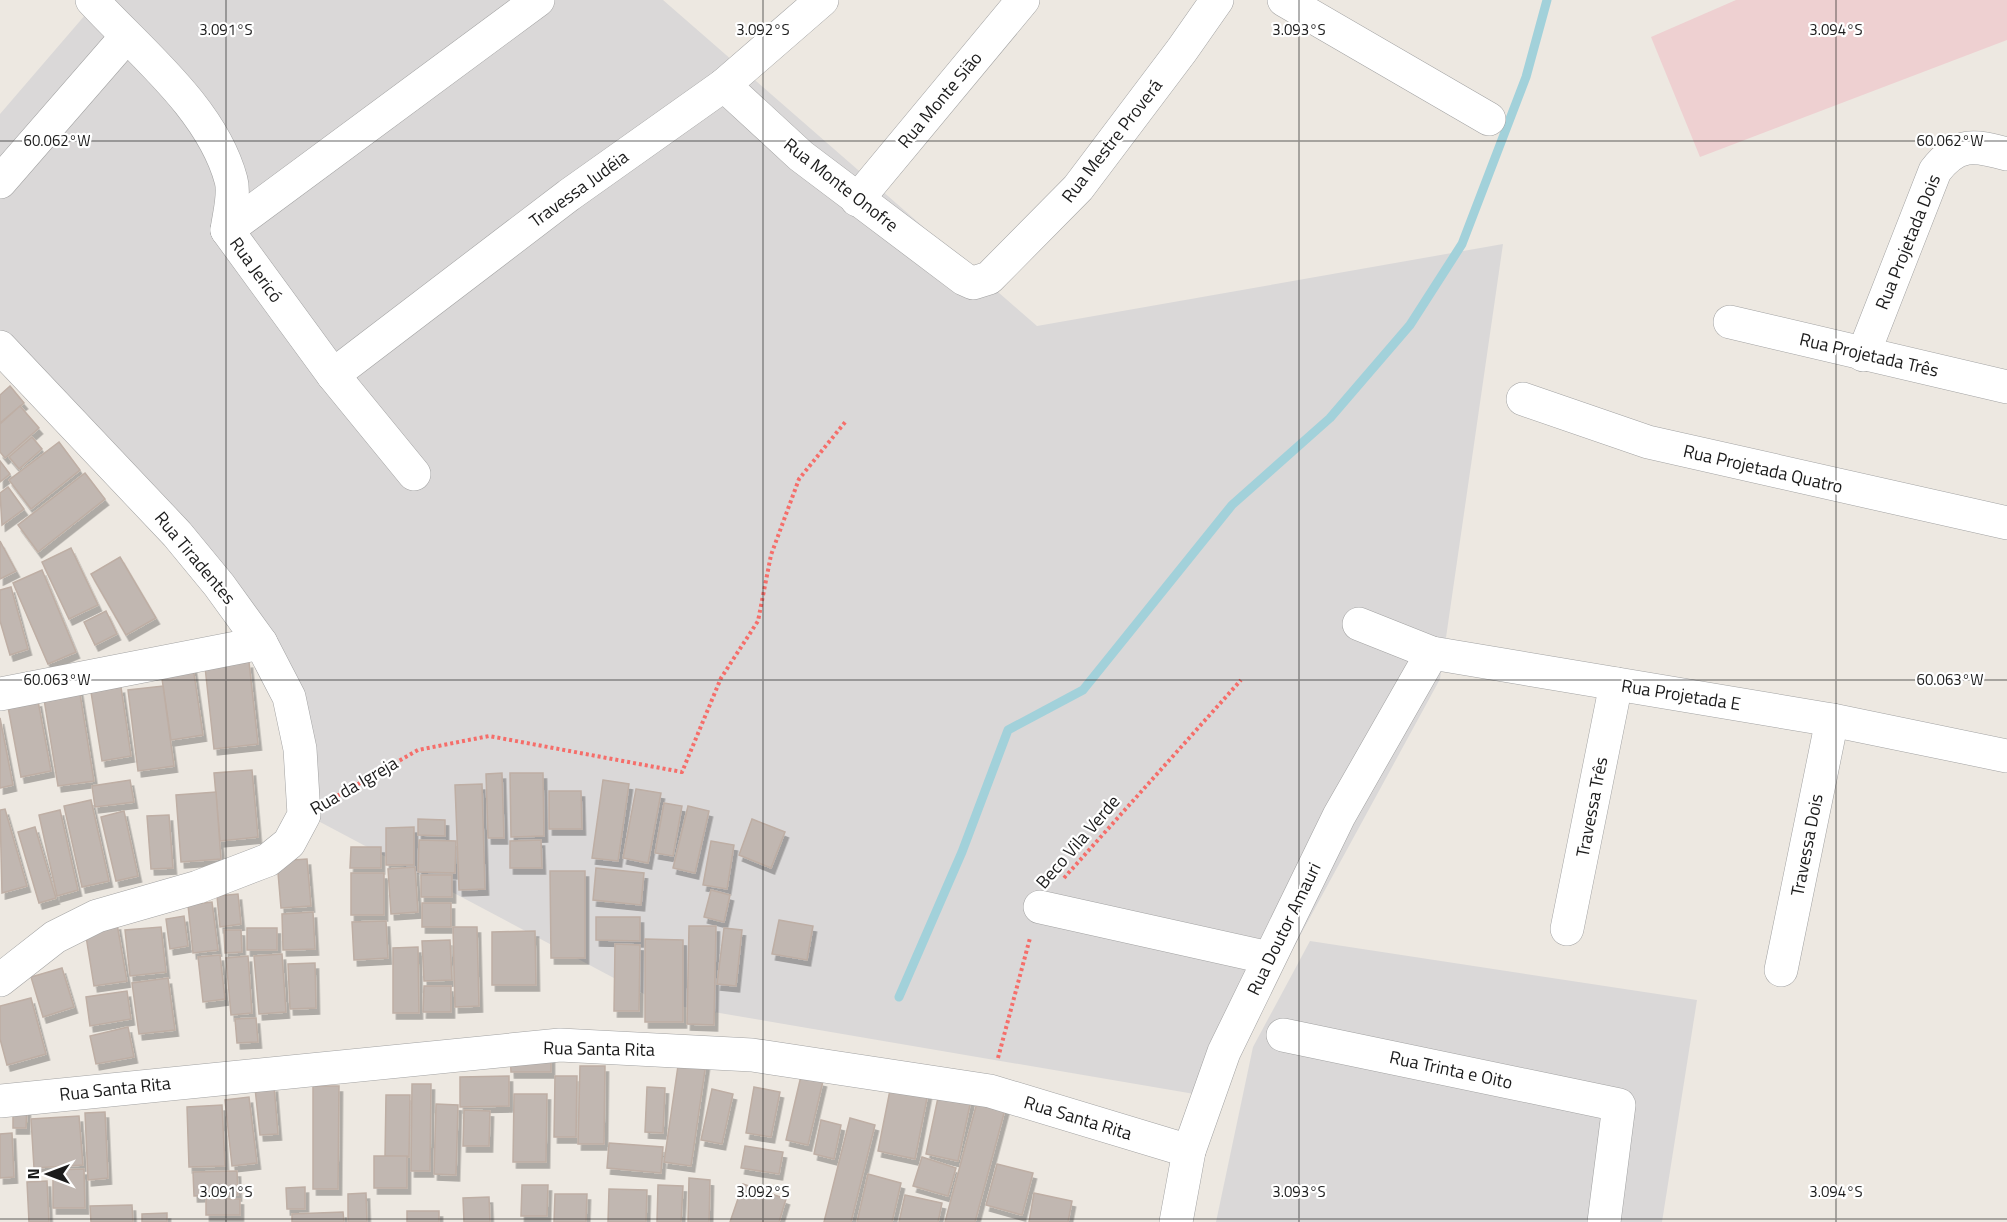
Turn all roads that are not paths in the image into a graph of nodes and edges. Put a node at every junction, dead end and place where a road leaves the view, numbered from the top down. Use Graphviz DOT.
graph roads {
  1 [pos="92,0"];
  2 [pos="538,0"];
  3 [pos="822,0"];
  4 [pos="1023,0"];
  5 [pos="1217,0"];
  6 [pos="1284,0"];
  7 [pos="126,37"];
  8 [pos="724,85"];
  9 [pos="1489,119"];
  10 [pos="2007,154"];
  11 [pos="0,182"];
  12 [pos="857,200"];
  13 [pos="227,230"];
  14 [pos="964,279"];
  15 [pos="1730,322"];
  16 [pos="0,347"];
  17 [pos="1863,355"];
  18 [pos="333,375"];
  19 [pos="2007,387"];
  20 [pos="1523,399"];
  21 [pos="414,474"];
  22 [pos="2007,524"];
  23 [pos="1359,624"];
  24 [pos="261,643"];
  25 [pos="1432,653"];
  26 [pos="1616,684"];
  27 [pos="0,694"];
  28 [pos="1832,720"];
  29 [pos="2007,756"];
  30 [pos="304,815"];
  31 [pos="1040,907"];
  32 [pos="1567,929"];
  33 [pos="1269,958"];
  34 [pos="1781,970"];
  35 [pos="0,980"];
  36 [pos="1283,1035"];
  37 [pos="0,1101"];
  38 [pos="1189,1151"];
  39 [pos="1176,1222"];
  40 [pos="1604,1222"];
  1 -- 7 [label="street, Rua Jericó"];
  2 -- 13 [label="street"];
  3 -- 8 [label="street, Travessa Judéia"];
  4 -- 12 [label="street, Rua Monte Sião"];
  5 -- 14 [label="street, Rua Mestre Proverá"];
  6 -- 9 [label="street"];
  7 -- 11 [label="street"];
  7 -- 13 [label="street, Rua Jericó"];
  8 -- 12 [label="street, Rua Monte Onofre"];
  8 -- 18 [label="street, Travessa Judéia"];
  10 -- 17 [label="street, Rua Projetada Dois"];
  12 -- 14 [label="street, Rua Monte Onofre"];
  13 -- 18 [label="street, Rua Jericó"];
  15 -- 17 [label="street, Rua Projetada Três"];
  16 -- 24 [label="street, Rua Tiradentes"];
  17 -- 19 [label="street, Rua Projetada Três"];
  18 -- 21 [label="street, Rua Jericó"];
  20 -- 22 [label="street, Rua Projetada Quatro"];
  23 -- 25 [label="street, Rua Projetada E"];
  24 -- 27 [label="street"];
  24 -- 30 [label="street, Rua Tiradentes"];
  25 -- 26 [label="street, Rua Projetada E"];
  25 -- 33 [label="street, Rua Doutor Amauri"];
  26 -- 28 [label="street, Rua Projetada E"];
  26 -- 32 [label="street, Travessa Três"];
  28 -- 29 [label="street, Rua Projetada E"];
  28 -- 34 [label="street, Travessa Dois"];
  30 -- 35 [label="street, Rua da Igreja"];
  31 -- 33 [label="street"];
  33 -- 38 [label="street, Rua Doutor Amauri"];
  36 -- 40 [label="street, Rua Trinta e Oito"];
  37 -- 38 [label="street, Rua Santa Rita"];
  38 -- 39 [label="street, Rua Doutor Amauri"];
}
